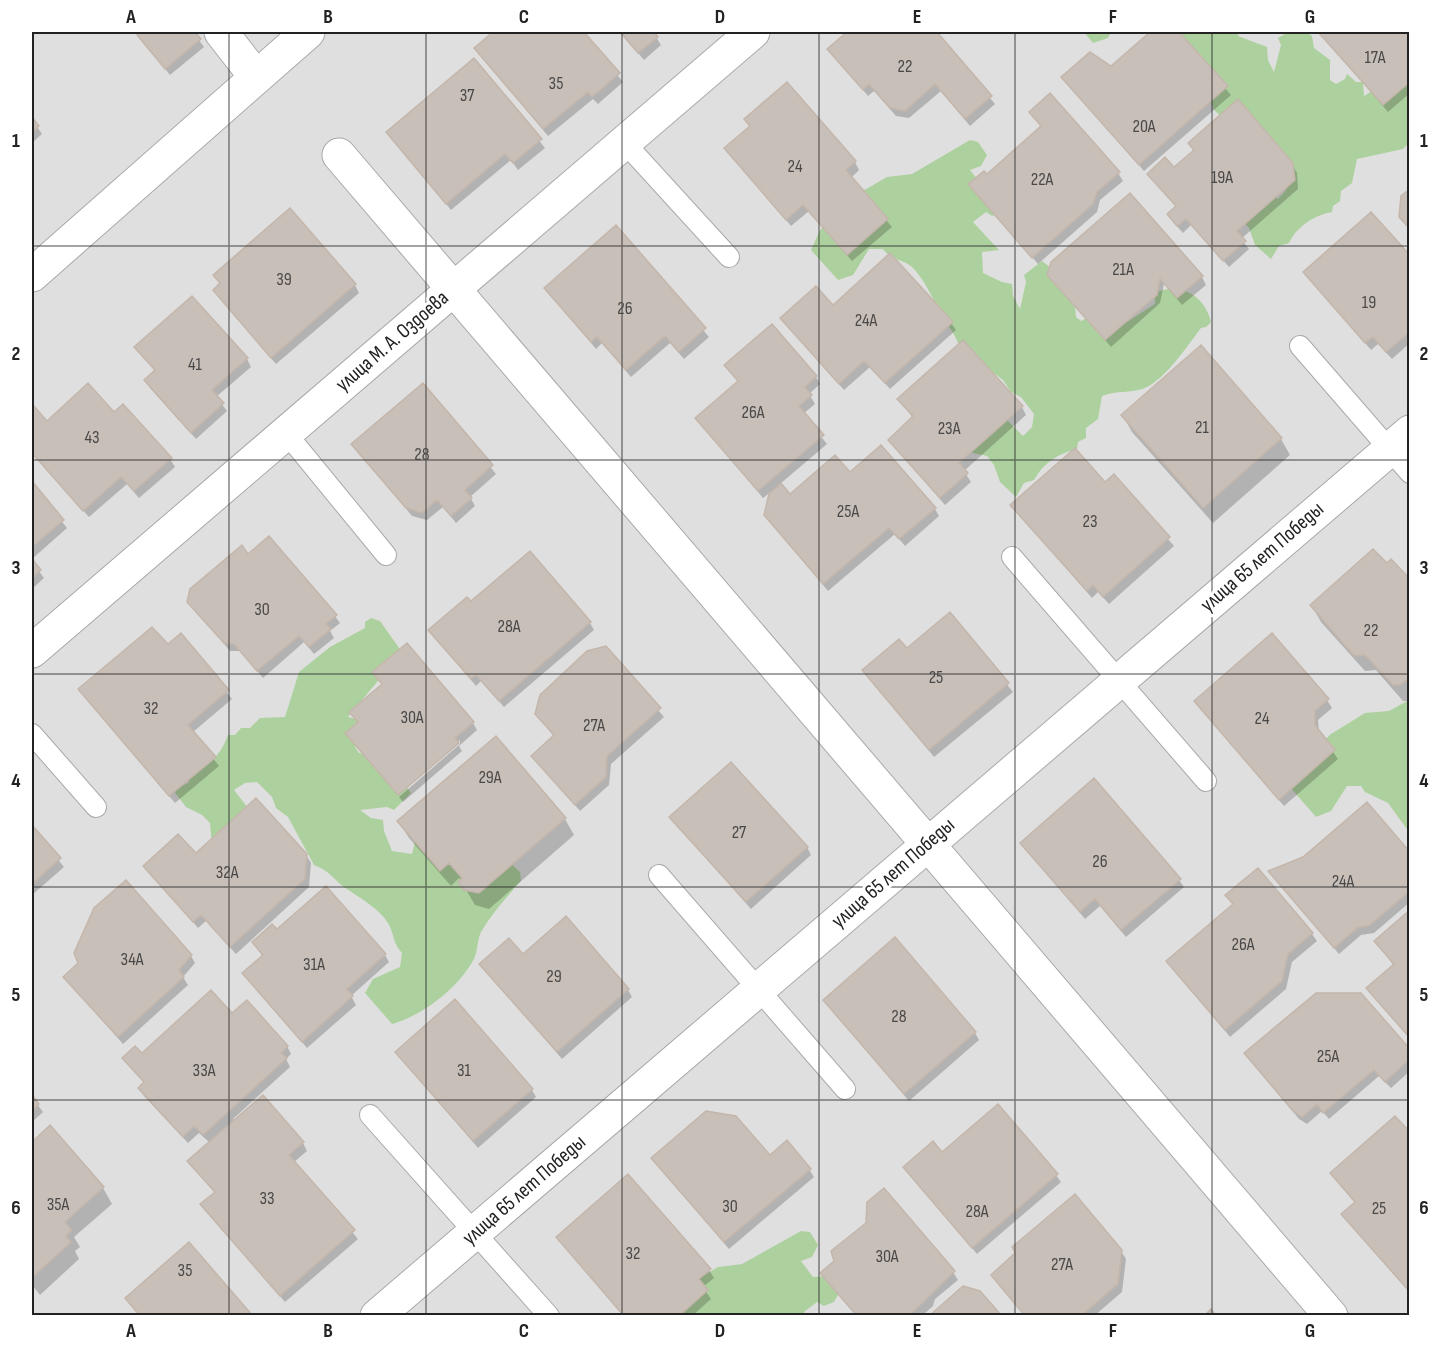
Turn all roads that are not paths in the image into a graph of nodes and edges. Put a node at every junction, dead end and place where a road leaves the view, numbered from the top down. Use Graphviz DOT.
graph roads {
  1 [pos="221,32"];
  2 [pos="308,32"];
  3 [pos="753,32"];
  4 [pos="256,77"];
  5 [pos="624,142"];
  6 [pos="339,154"];
  7 [pos="729,257"];
  8 [pos="32,275"];
  9 [pos="454,289"];
  10 [pos="1300,346"];
  11 [pos="286,433"];
  12 [pos="1403,451"];
  13 [pos="386,555"];
  14 [pos="1012,557"];
  15 [pos="32,651"];
  16 [pos="1119,680"];
  17 [pos="32,734"];
  18 [pos="1206,781"];
  19 [pos="96,807"];
  20 [pos="928,844"];
  21 [pos="659,875"];
  22 [pos="758,989"];
  23 [pos="845,1089"];
  24 [pos="370,1115"];
  25 [pos="474,1233"];
  26 [pos="377,1316"];
  27 [pos="549,1316"];
  28 [pos="1331,1316"];
  1 -- 4 [label="street"];
  2 -- 4 [label="street"];
  3 -- 5 [label="street, улица М. А. Оздоева"];
  4 -- 8 [label="street"];
  5 -- 7 [label="lane"];
  5 -- 9 [label="street, улица М. А. Оздоева"];
  6 -- 9 [label="street"];
  9 -- 11 [label="street, улица М. А. Оздоева"];
  9 -- 20 [label="street"];
  10 -- 12 [label="lane"];
  11 -- 13 [label="lane"];
  11 -- 15 [label="street, улица М. А. Оздоева"];
  12 -- 16 [label="street, улица 65 лет Победы"];
  14 -- 16 [label="lane"];
  16 -- 18 [label="lane"];
  16 -- 20 [label="street, улица 65 лет Победы"];
  17 -- 19 [label="lane"];
  20 -- 22 [label="street, улица 65 лет Победы"];
  20 -- 28 [label="street"];
  21 -- 22 [label="lane"];
  22 -- 23 [label="lane"];
  22 -- 25 [label="street, улица 65 лет Победы"];
  24 -- 25 [label="lane"];
  25 -- 26 [label="street, улица 65 лет Победы"];
  25 -- 27 [label="lane"];
}
